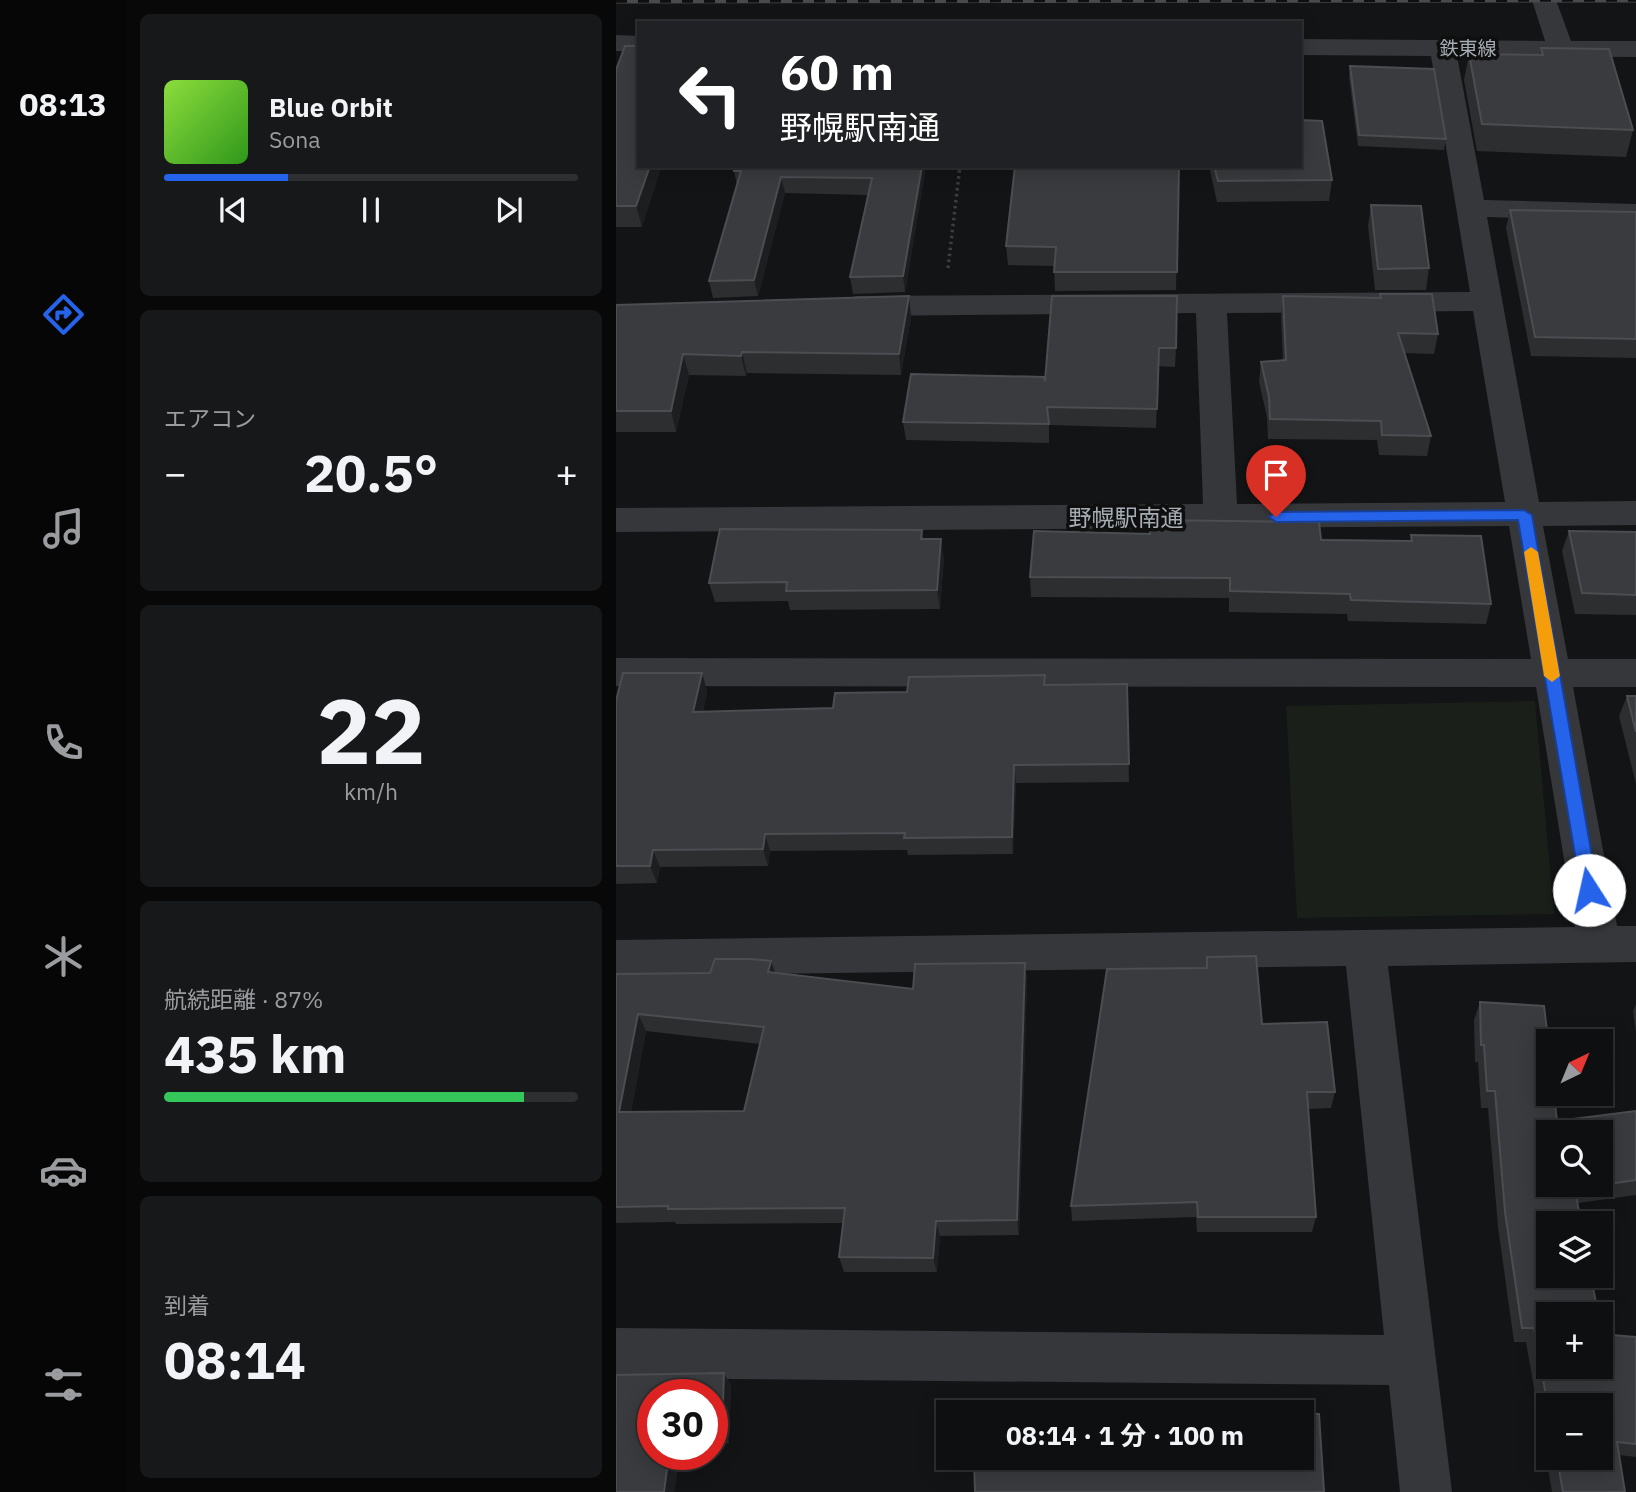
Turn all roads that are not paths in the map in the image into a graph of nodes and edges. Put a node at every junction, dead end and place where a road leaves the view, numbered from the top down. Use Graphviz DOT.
graph roads {
  1 [pos="1544,0"];
  2 [pos="616,43"];
  3 [pos="637,44"];
  4 [pos="1302,47"];
  5 [pos="1443,48"];
  6 [pos="1561,49"];
  7 [pos="1636,49"];
  8 [pos="1470,208"];
  9 [pos="1636,213"];
  10 [pos="1487,301"];
  11 [pos="1211,302"];
  12 [pos="821,307"];
  13 [pos="1636,513"];
  14 [pos="1524,515"];
  15 [pos="1221,517"];
  16 [pos="618,529"];
  17 [pos="616,672"];
  18 [pos="1636,673"];
  19 [pos="1552,674"];
  20 [pos="1617,944"];
  21 [pos="1365,947"];
  22 [pos="616,958"];
  23 [pos="616,1353"];
  24 [pos="1411,1360"];
  25 [pos="1426,1492"];
  1 -- 6 [label="street"];
  2 -- 3 [label="street"];
  4 -- 5 [label="street, 鉄東線"];
  5 -- 6 [label="street, 鉄東線"];
  5 -- 8 [label="street"];
  6 -- 7 [label="street, 鉄東線"];
  8 -- 9 [label="street"];
  8 -- 10 [label="street"];
  10 -- 11 [label="street"];
  10 -- 14 [label="street"];
  11 -- 12 [label="street"];
  11 -- 15 [label="street"];
  13 -- 14 [label="street, 野幌駅南通"];
  14 -- 15 [label="street, 野幌駅南通"];
  14 -- 19 [label="street"];
  15 -- 16 [label="street, 野幌駅南通"];
  17 -- 19 [label="street"];
  18 -- 19 [label="street"];
  19 -- 20 [label="street"];
  20 -- 21 [label="street"];
  21 -- 22 [label="street"];
  21 -- 24 [label="street"];
  23 -- 24 [label="street"];
  24 -- 25 [label="street"];
}
